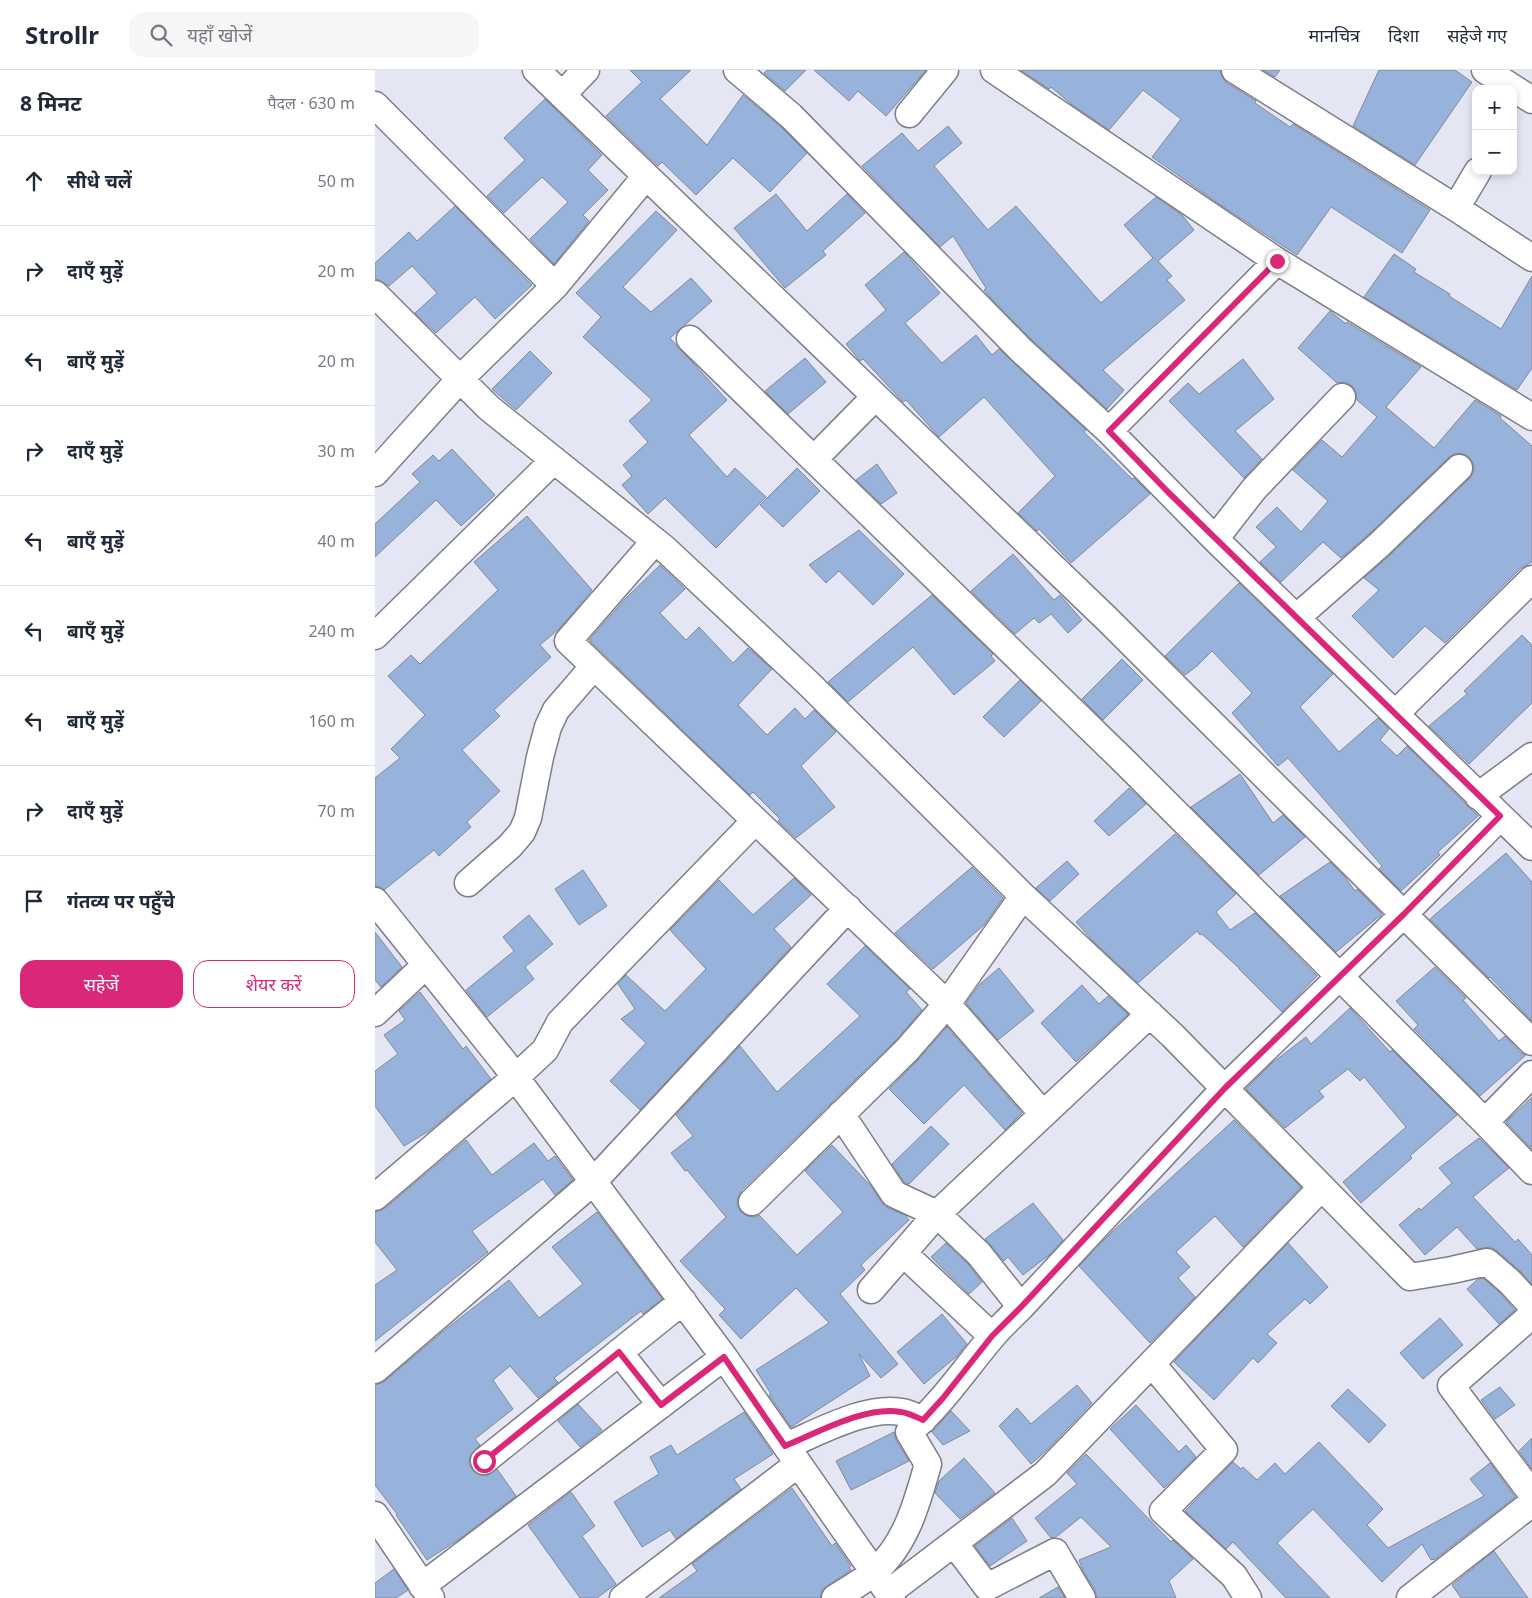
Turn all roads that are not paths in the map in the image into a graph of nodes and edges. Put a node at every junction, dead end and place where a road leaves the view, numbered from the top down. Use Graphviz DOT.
graph roads {
  1 [pos="536,70"];
  2 [pos="586,70"];
  3 [pos="737,70"];
  4 [pos="945,70"];
  5 [pos="994,70"];
  6 [pos="1235,70"];
  7 [pos="1485,70"];
  8 [pos="562,95"];
  9 [pos="1523,102"];
  10 [pos="375,105"];
  11 [pos="909,114"];
  12 [pos="1476,175"];
  13 [pos="646,176"];
  14 [pos="1456,208"];
  15 [pos="1532,258"];
  16 [pos="1277,261"];
  17 [pos="555,286"];
  18 [pos="375,294"];
  19 [pos="690,339"];
  20 [pos="460,379"];
  21 [pos="875,396"];
  22 [pos="1342,397"];
  23 [pos="1532,417"];
  24 [pos="1109,431"];
  25 [pos="814,459"];
  26 [pos="554,460"];
  27 [pos="1459,468"];
  28 [pos="375,473"];
  29 [pos="1215,539"];
  30 [pos="655,541"];
  31 [pos="1532,579"];
  32 [pos="1296,618"];
  33 [pos="375,636"];
  34 [pos="594,666"];
  35 [pos="1395,714"];
  36 [pos="1532,756"];
  37 [pos="1478,796"];
  38 [pos="1500,816"];
  39 [pos="755,820"];
  40 [pos="1532,847"];
  41 [pos="468,883"];
  42 [pos="1023,896"];
  43 [pos="375,902"];
  44 [pos="848,908"];
  45 [pos="1404,914"];
  46 [pos="426,965"];
  47 [pos="1339,977"];
  48 [pos="947,1004"];
  49 [pos="375,1013"];
  50 [pos="1150,1014"];
  51 [pos="1532,1042"];
  52 [pos="1532,1074"];
  53 [pos="516,1077"];
  54 [pos="1225,1088"];
  55 [pos="841,1114"];
  56 [pos="1043,1114"];
  57 [pos="1485,1122"];
  58 [pos="1532,1171"];
  59 [pos="593,1182"];
  60 [pos="1321,1188"];
  61 [pos="375,1198"];
  62 [pos="752,1202"];
  63 [pos="937,1214"];
  64 [pos="903,1253"];
  65 [pos="871,1290"];
  66 [pos="683,1301"];
  67 [pos="1532,1306"];
  68 [pos="1021,1307"];
  69 [pos="1532,1316"];
  70 [pos="992,1336"];
  71 [pos="619,1352"];
  72 [pos="724,1357"];
  73 [pos="1152,1364"];
  74 [pos="375,1370"];
  75 [pos="661,1405"];
  76 [pos="923,1420"];
  77 [pos="792,1455"];
  78 [pos="484,1461"];
  79 [pos="1532,1494"];
  80 [pos="1532,1503"];
  81 [pos="375,1515"];
  82 [pos="954,1543"];
  83 [pos="885,1588"];
  84 [pos="427,1592"];
  85 [pos="631,1596"];
  86 [pos="835,1598"];
  87 [pos="1082,1598"];
  88 [pos="1248,1598"];
  89 [pos="1410,1598"];
  1 -- 8 [label="street"];
  2 -- 8 [label="street"];
  3 -- 24 [label="street"];
  4 -- 11 [label="street"];
  5 -- 16 [label="street"];
  6 -- 14 [label="street"];
  7 -- 9 [label="street"];
  8 -- 13 [label="street"];
  10 -- 17 [label="street"];
  12 -- 14 [label="street"];
  13 -- 17 [label="street"];
  13 -- 21 [label="street"];
  14 -- 15 [label="street"];
  16 -- 23 [label="street"];
  16 -- 24 [label="street"];
  17 -- 20 [label="street"];
  18 -- 20 [label="street"];
  19 -- 25 [label="street"];
  20 -- 26 [label="street"];
  20 -- 28 [label="street"];
  21 -- 25 [label="street"];
  21 -- 45 [label="street"];
  22 -- 29 [label="street"];
  24 -- 29 [label="street"];
  25 -- 47 [label="street"];
  26 -- 30 [label="street"];
  26 -- 33 [label="street"];
  27 -- 32 [label="street"];
  29 -- 32 [label="street"];
  30 -- 34 [label="street"];
  30 -- 42 [label="street"];
  31 -- 35 [label="street"];
  32 -- 35 [label="street"];
  34 -- 39 [label="street"];
  34 -- 41 [label="street"];
  35 -- 37 [label="street"];
  36 -- 37 [label="street"];
  37 -- 38 [label="street"];
  38 -- 40 [label="street"];
  38 -- 45 [label="street"];
  39 -- 44 [label="street"];
  39 -- 53 [label="street"];
  42 -- 48 [label="street"];
  42 -- 50 [label="street"];
  43 -- 46 [label="street"];
  44 -- 48 [label="street"];
  44 -- 59 [label="street"];
  45 -- 47 [label="street"];
  45 -- 51 [label="street"];
  46 -- 49 [label="street"];
  46 -- 53 [label="street"];
  47 -- 54 [label="street"];
  47 -- 57 [label="street"];
  48 -- 55 [label="street"];
  48 -- 56 [label="street"];
  50 -- 54 [label="street"];
  50 -- 56 [label="street"];
  52 -- 57 [label="street"];
  53 -- 59 [label="street"];
  53 -- 61 [label="street"];
  54 -- 60 [label="street"];
  54 -- 68 [label="street"];
  55 -- 62 [label="street"];
  55 -- 63 [label="street"];
  56 -- 63 [label="street"];
  57 -- 58 [label="street"];
  59 -- 66 [label="street"];
  59 -- 74 [label="street"];
  60 -- 67 [label="street"];
  60 -- 73 [label="street"];
  63 -- 64 [label="street"];
  63 -- 68 [label="street"];
  64 -- 65 [label="street"];
  64 -- 70 [label="street"];
  66 -- 71 [label="street"];
  66 -- 72 [label="street"];
  68 -- 70 [label="street"];
  69 -- 79 [label="street"];
  70 -- 76 [label="street"];
  71 -- 75 [label="street"];
  71 -- 78 [label="street"];
  72 -- 75 [label="street"];
  72 -- 77 [label="street"];
  73 -- 82 [label="street"];
  73 -- 88 [label="street"];
  75 -- 84 [label="street"];
  76 -- 77 [label="street"];
  76 -- 83 [label="street"];
  77 -- 83 [label="street"];
  77 -- 85 [label="street"];
  80 -- 89 [label="street"];
  81 -- 84 [label="street"];
  82 -- 83 [label="street"];
  82 -- 87 [label="street"];
  83 -- 86 [label="street"];
}
